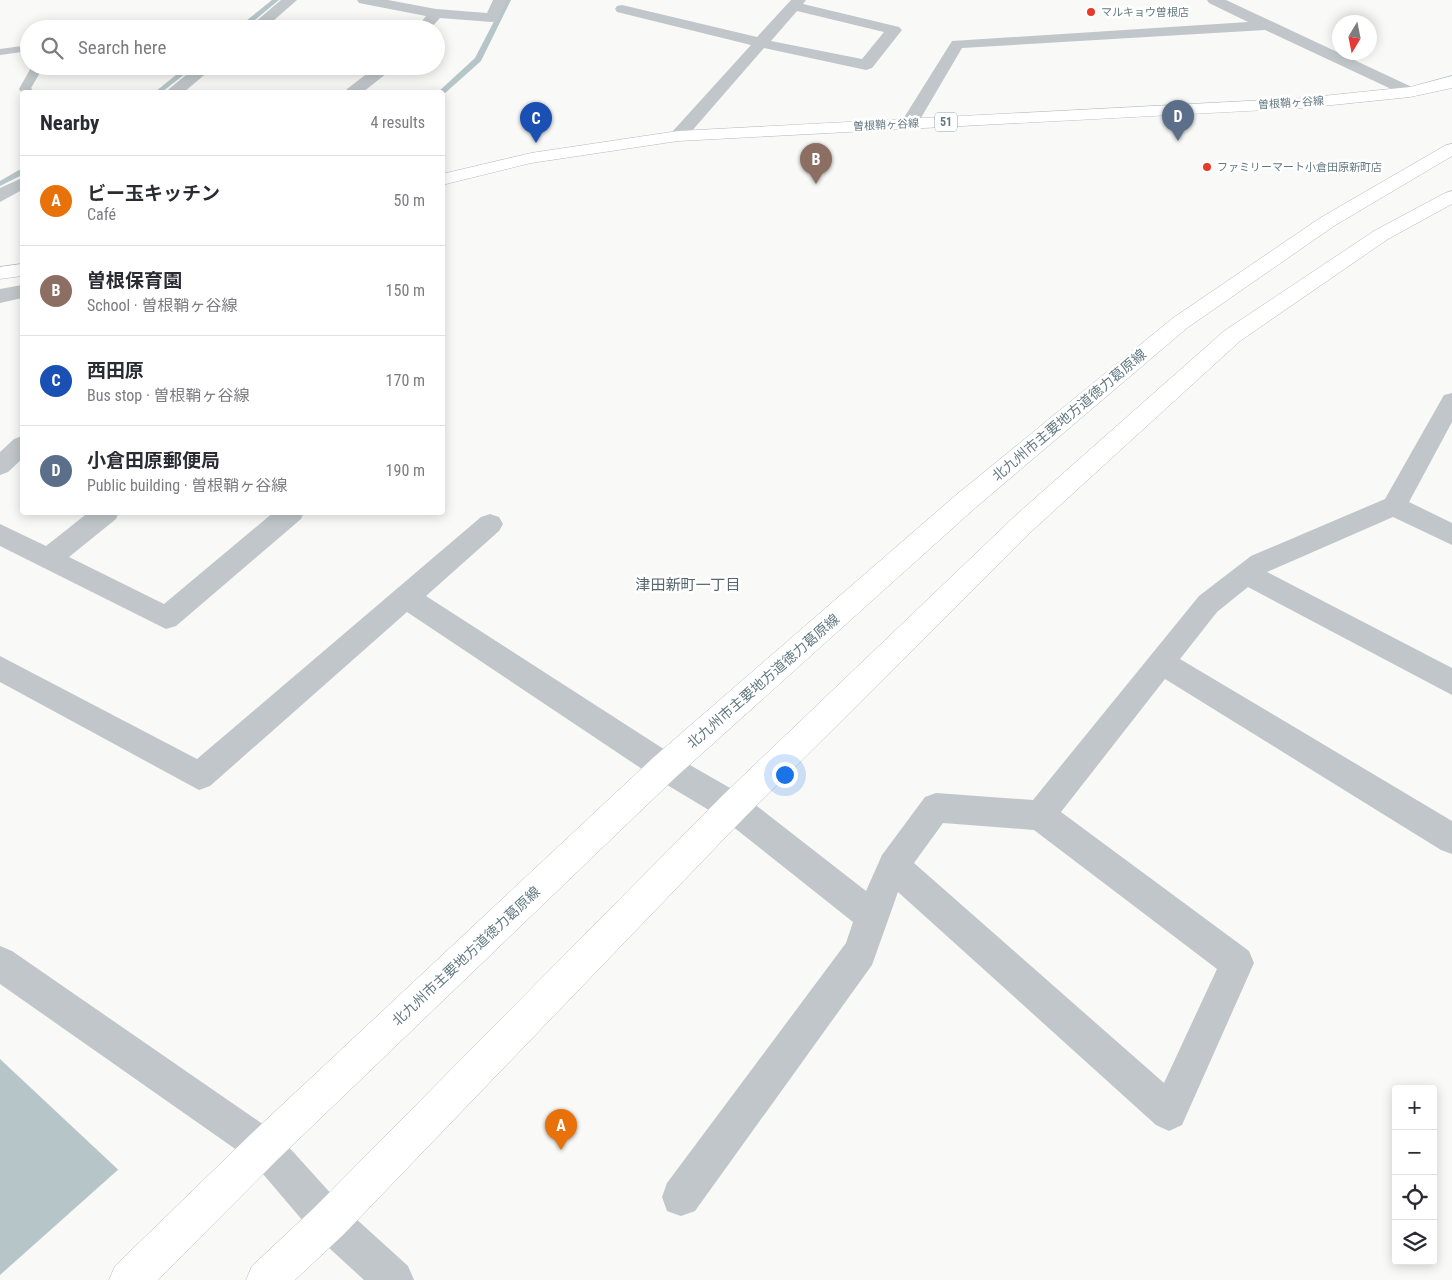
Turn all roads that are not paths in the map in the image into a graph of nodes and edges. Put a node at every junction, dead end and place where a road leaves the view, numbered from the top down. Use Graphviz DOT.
graph roads {
  1 [pos="290,0"];
  2 [pos="364,0"];
  3 [pos="500,0"];
  4 [pos="1214,0"];
  5 [pos="797,3"];
  6 [pos="622,9"];
  7 [pos="436,13"];
  8 [pos="265,20"];
  9 [pos="430,20"];
  10 [pos="1267,25"];
  11 [pos="761,43"];
  12 [pos="20,49"];
  13 [pos="0,52"];
  14 [pos="33,75"];
  15 [pos="196,75"];
  16 [pos="376,75"];
  17 [pos="1452,81"];
  18 [pos="26,90"];
  19 [pos="177,90"];
  20 [pos="356,90"];
  21 [pos="1410,92"];
  22 [pos="908,124"];
  23 [pos="678,136"];
  24 [pos="1452,149"];
  25 [pos="445,179"];
  26 [pos="20,184"];
  27 [pos="0,196"];
  28 [pos="1452,197"];
  29 [pos="20,270"];
  30 [pos="0,273"];
  31 [pos="20,292"];
  32 [pos="0,296"];
  33 [pos="1452,401"];
  34 [pos="20,446"];
  35 [pos="0,466"];
  36 [pos="1394,506"];
  37 [pos="103,515"];
  38 [pos="288,515"];
  39 [pos="490,524"];
  40 [pos="0,534"];
  41 [pos="1452,535"];
  42 [pos="49,558"];
  43 [pos="1246,574"];
  44 [pos="406,597"];
  45 [pos="1162,663"];
  46 [pos="0,668"];
  47 [pos="1452,682"];
  48 [pos="665,767"];
  49 [pos="733,807"];
  50 [pos="1040,815"];
  51 [pos="1452,839"];
  52 [pos="893,866"];
  53 [pos="872,916"];
  54 [pos="0,963"];
  55 [pos="264,1147"];
  56 [pos="681,1197"];
  57 [pos="329,1221"];
  58 [pos="273,1274"];
  59 [pos="129,1280"];
  60 [pos="394,1280"];
  1 -- 8 [label="street"];
  2 -- 7 [label="street"];
  3 -- 7 [label="street"];
  4 -- 10 [label="street"];
  5 -- 11 [label="street"];
  5 -- 11 [label="street"];
  6 -- 11 [label="street"];
  7 -- 9 [label="street"];
  10 -- 21 [label="street"];
  10 -- 22 [label="street"];
  11 -- 23 [label="street"];
  12 -- 13 [label="lane"];
  14 -- 18 [label="lane"];
  15 -- 19 [label="street"];
  16 -- 20 [label="street"];
  17 -- 21 [label="main road, 曽根鞘ヶ谷線 / 51"];
  21 -- 22 [label="main road, 曽根鞘ヶ谷線 / 51"];
  22 -- 23 [label="main road, 曽根鞘ヶ谷線 / 51"];
  23 -- 25 [label="main road, 曽根鞘ヶ谷線 / 51"];
  24 -- 48 [label="main road, 北九州市主要地方道徳力葛原線"];
  26 -- 27 [label="street"];
  28 -- 49 [label="main road"];
  29 -- 30 [label="main road"];
  31 -- 32 [label="street"];
  33 -- 36 [label="street"];
  34 -- 35 [label="street"];
  36 -- 41 [label="street"];
  36 -- 43 [label="street"];
  37 -- 42 [label="street"];
  38 -- 42 [label="street"];
  39 -- 44 [label="street"];
  40 -- 42 [label="street"];
  43 -- 45 [label="street"];
  43 -- 47 [label="street"];
  44 -- 46 [label="street"];
  44 -- 48 [label="street"];
  45 -- 50 [label="street"];
  45 -- 51 [label="street"];
  48 -- 49 [label="street"];
  48 -- 55 [label="main road, 北九州市主要地方道徳力葛原線"];
  49 -- 53 [label="street"];
  49 -- 57 [label="main road"];
  50 -- 52 [label="street"];
  50 -- 52 [label="street"];
  52 -- 53 [label="street"];
  53 -- 56 [label="street"];
  54 -- 55 [label="street"];
  55 -- 57 [label="street"];
  55 -- 59 [label="main road, 北九州市主要地方道徳力葛原線"];
  57 -- 58 [label="main road"];
  57 -- 60 [label="street"];
}
